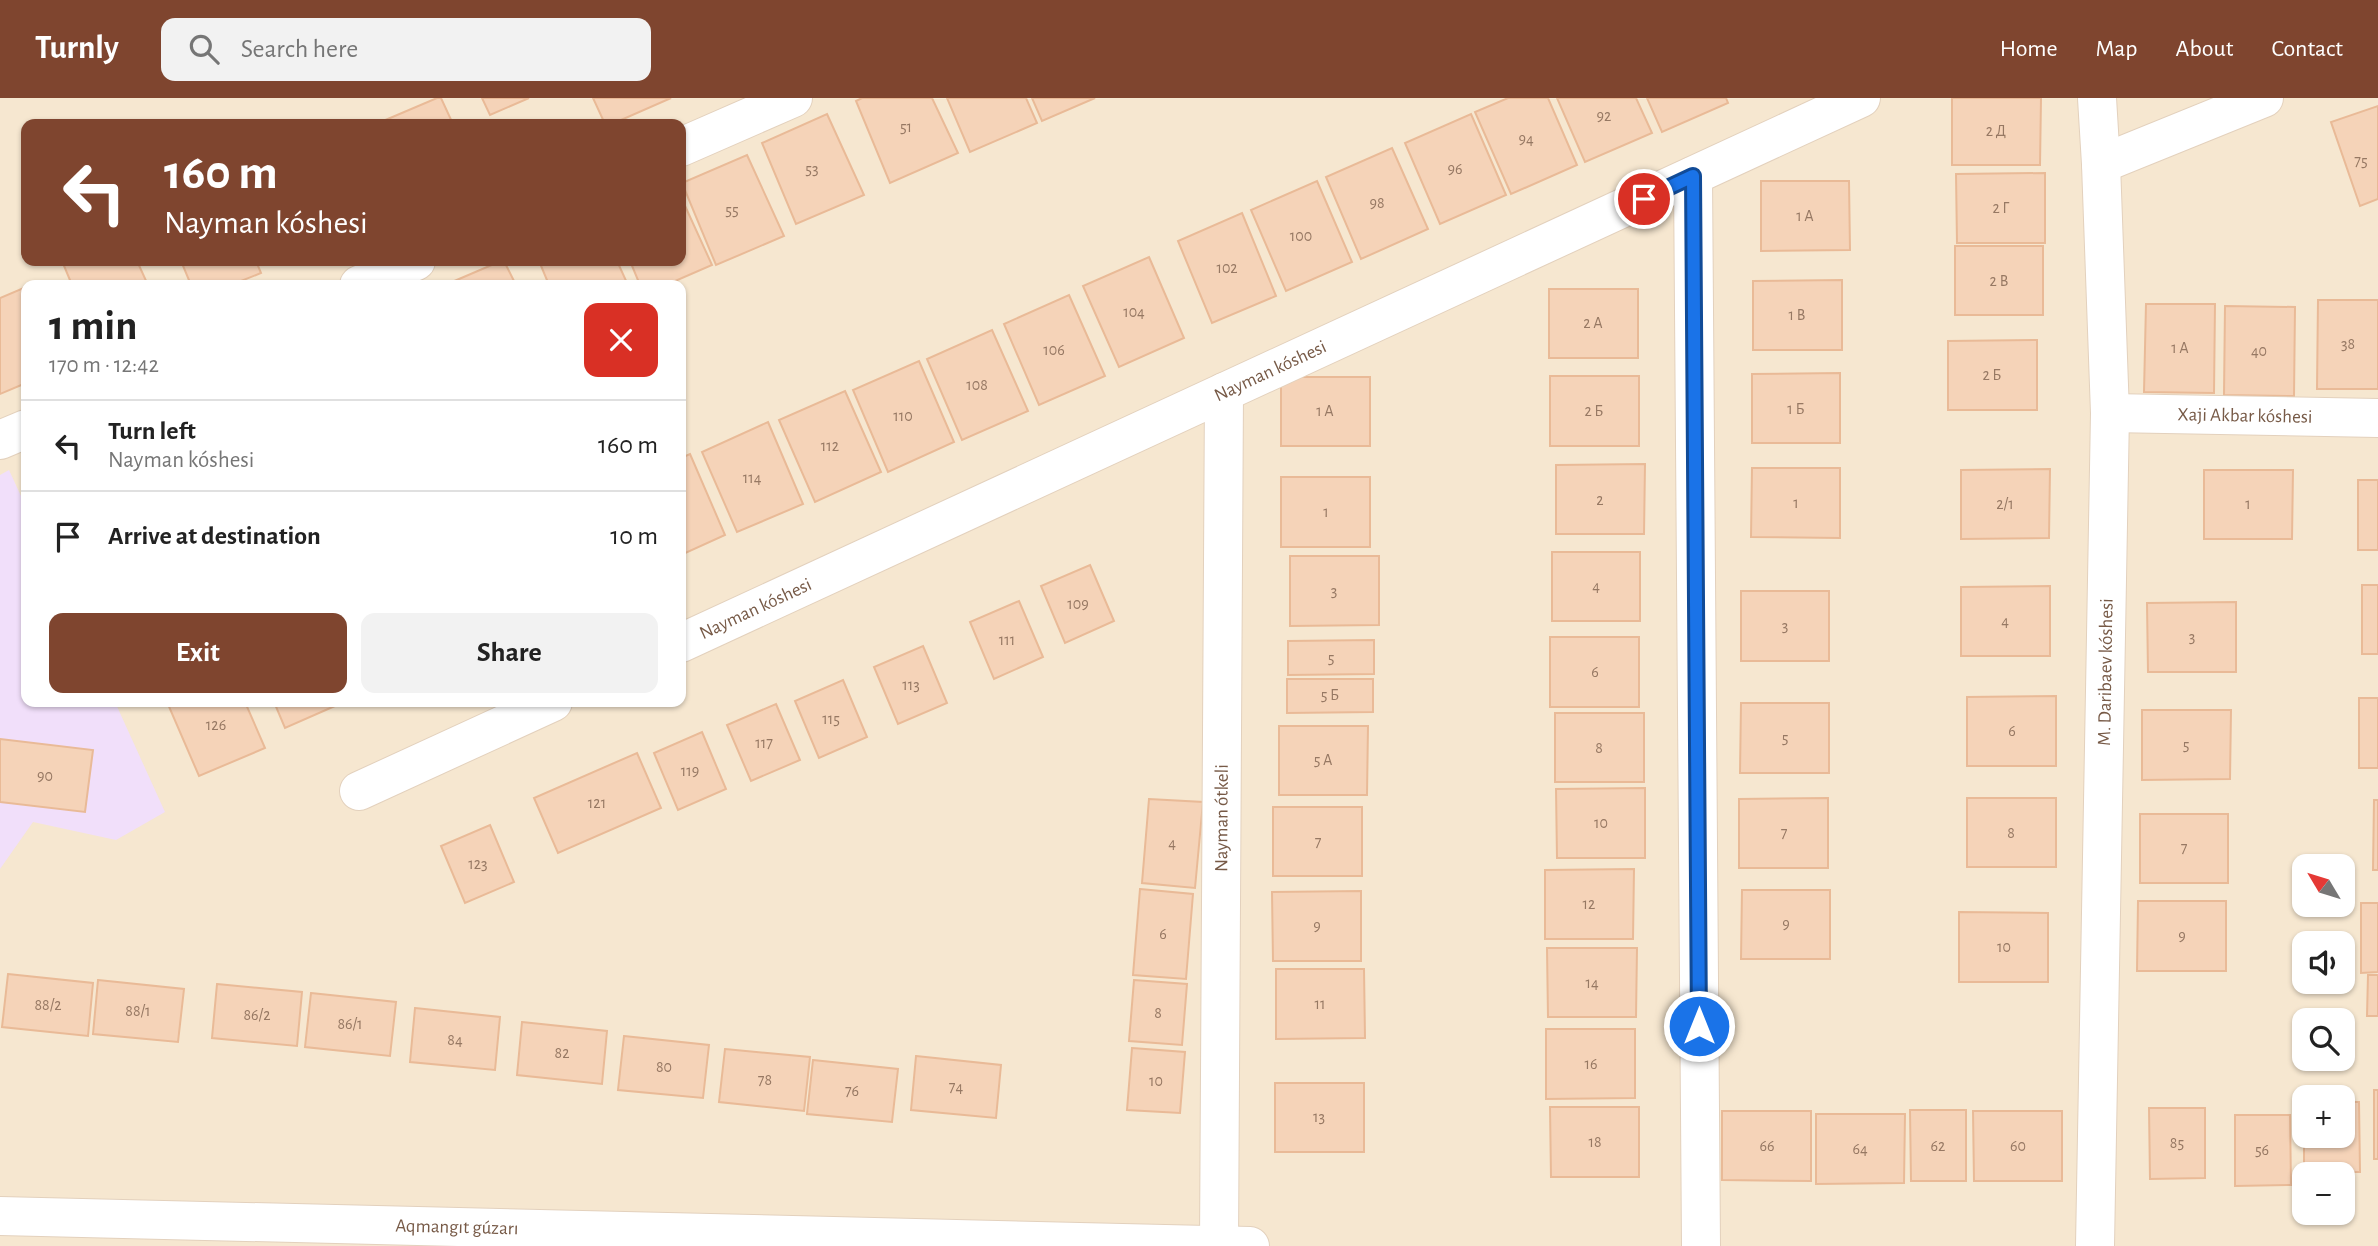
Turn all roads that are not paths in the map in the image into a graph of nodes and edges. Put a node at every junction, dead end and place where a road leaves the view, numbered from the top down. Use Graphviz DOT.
graph roads {
  1 [pos="793,98"];
  2 [pos="1861,98"];
  3 [pos="2096,98"];
  4 [pos="2264,98"];
  5 [pos="686,144"];
  6 [pos="2101,164"];
  7 [pos="1693,176"];
  8 [pos="404,266"];
  9 [pos="371,280"];
  10 [pos="1224,392"];
  11 [pos="2110,414"];
  12 [pos="2378,418"];
  13 [pos="21,431"];
  14 [pos="0,440"];
  15 [pos="686,641"];
  16 [pos="542,707"];
  17 [pos="359,791"];
  18 [pos="23,1226"];
  19 [pos="1219,1245"];
  20 [pos="1250,1246"];
  21 [pos="1700,1246"];
  22 [pos="2095,1246"];
  1 -- 5 [label="street"];
  2 -- 7 [label="street, Nayman kóshesi"];
  3 -- 6 [label="street, M. Daribaev kóshesi"];
  4 -- 6 [label="street"];
  6 -- 11 [label="street, M. Daribaev kóshesi"];
  7 -- 10 [label="street, Nayman kóshesi"];
  7 -- 21 [label="street"];
  8 -- 9 [label="street"];
  10 -- 15 [label="street, Nayman kóshesi"];
  10 -- 19 [label="street, Nayman ótkeli"];
  11 -- 12 [label="street, Xaji Akbar kóshesi"];
  11 -- 22 [label="street, M. Daribaev kóshesi"];
  13 -- 14 [label="street"];
  16 -- 17 [label="street"];
  18 -- 19 [label="street, Aqmangıt gúzarı"];
  19 -- 20 [label="street, Aqmangıt gúzarı"];
}
